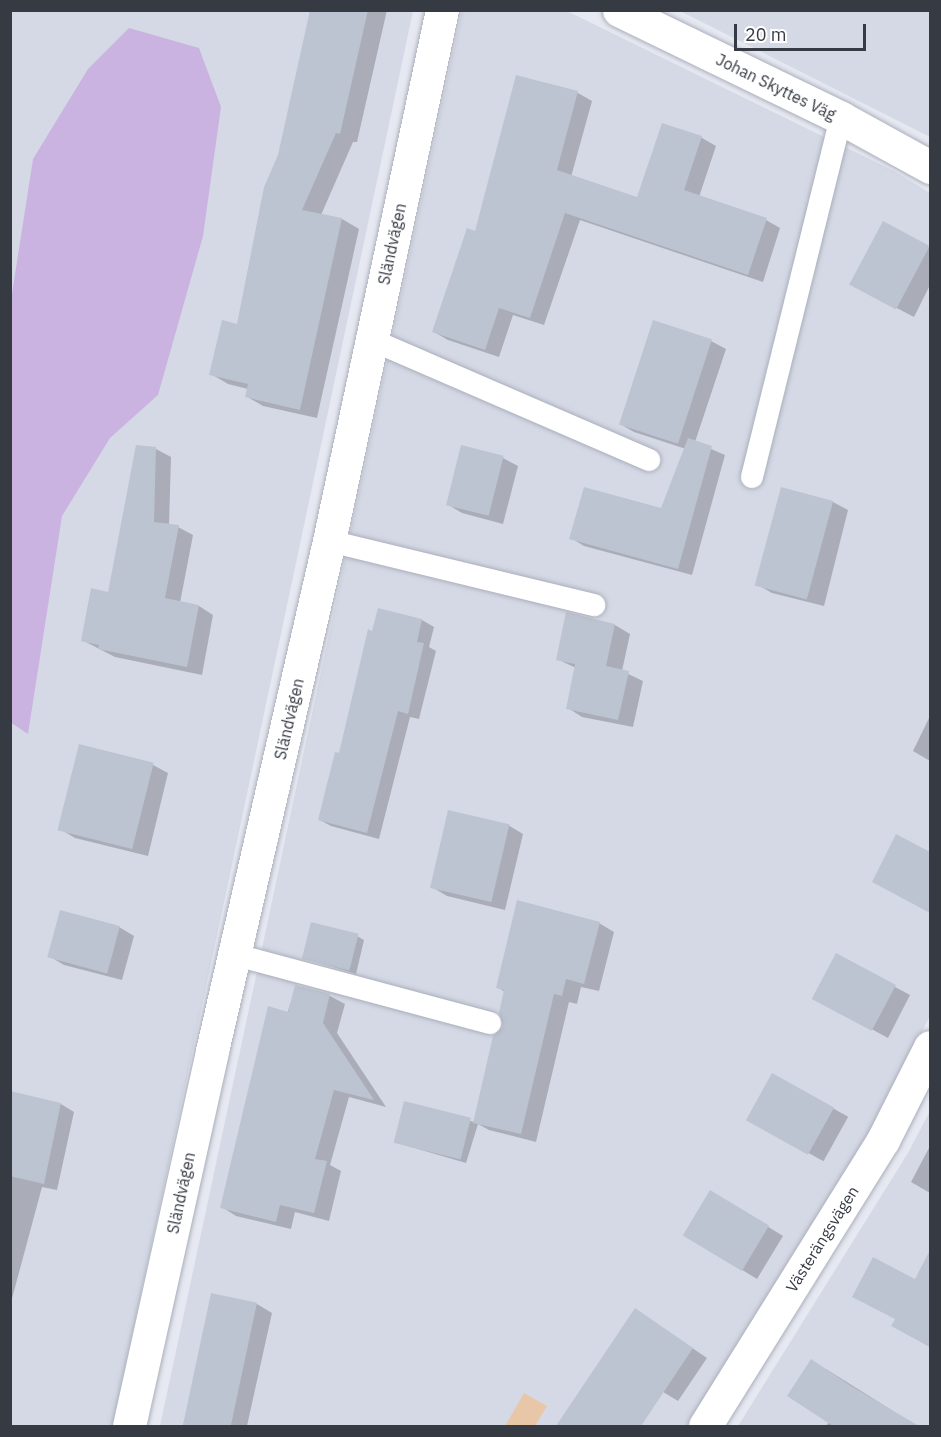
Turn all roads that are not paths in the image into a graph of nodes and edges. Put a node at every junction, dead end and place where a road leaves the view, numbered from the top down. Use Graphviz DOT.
graph roads {
  1 [pos="442,10"];
  2 [pos="619,10"];
  3 [pos="841,118"];
  4 [pos="930,167"];
  5 [pos="372,340"];
  6 [pos="649,460"];
  7 [pos="752,477"];
  8 [pos="330,541"];
  9 [pos="594,604"];
  10 [pos="236,955"];
  11 [pos="490,1023"];
  12 [pos="930,1047"];
  13 [pos="129,1426"];
  14 [pos="705,1426"];
  1 -- 5 [label="street, Sländvägen"];
  2 -- 3 [label="street, Johan Skyttes Väg"];
  3 -- 4 [label="street, Johan Skyttes Väg"];
  3 -- 7 [label="lane"];
  5 -- 6 [label="lane"];
  5 -- 8 [label="street, Sländvägen"];
  8 -- 9 [label="lane"];
  8 -- 10 [label="street, Sländvägen"];
  10 -- 11 [label="lane"];
  10 -- 13 [label="street, Sländvägen"];
  12 -- 14 [label="street, Västerängsvägen"];
}
